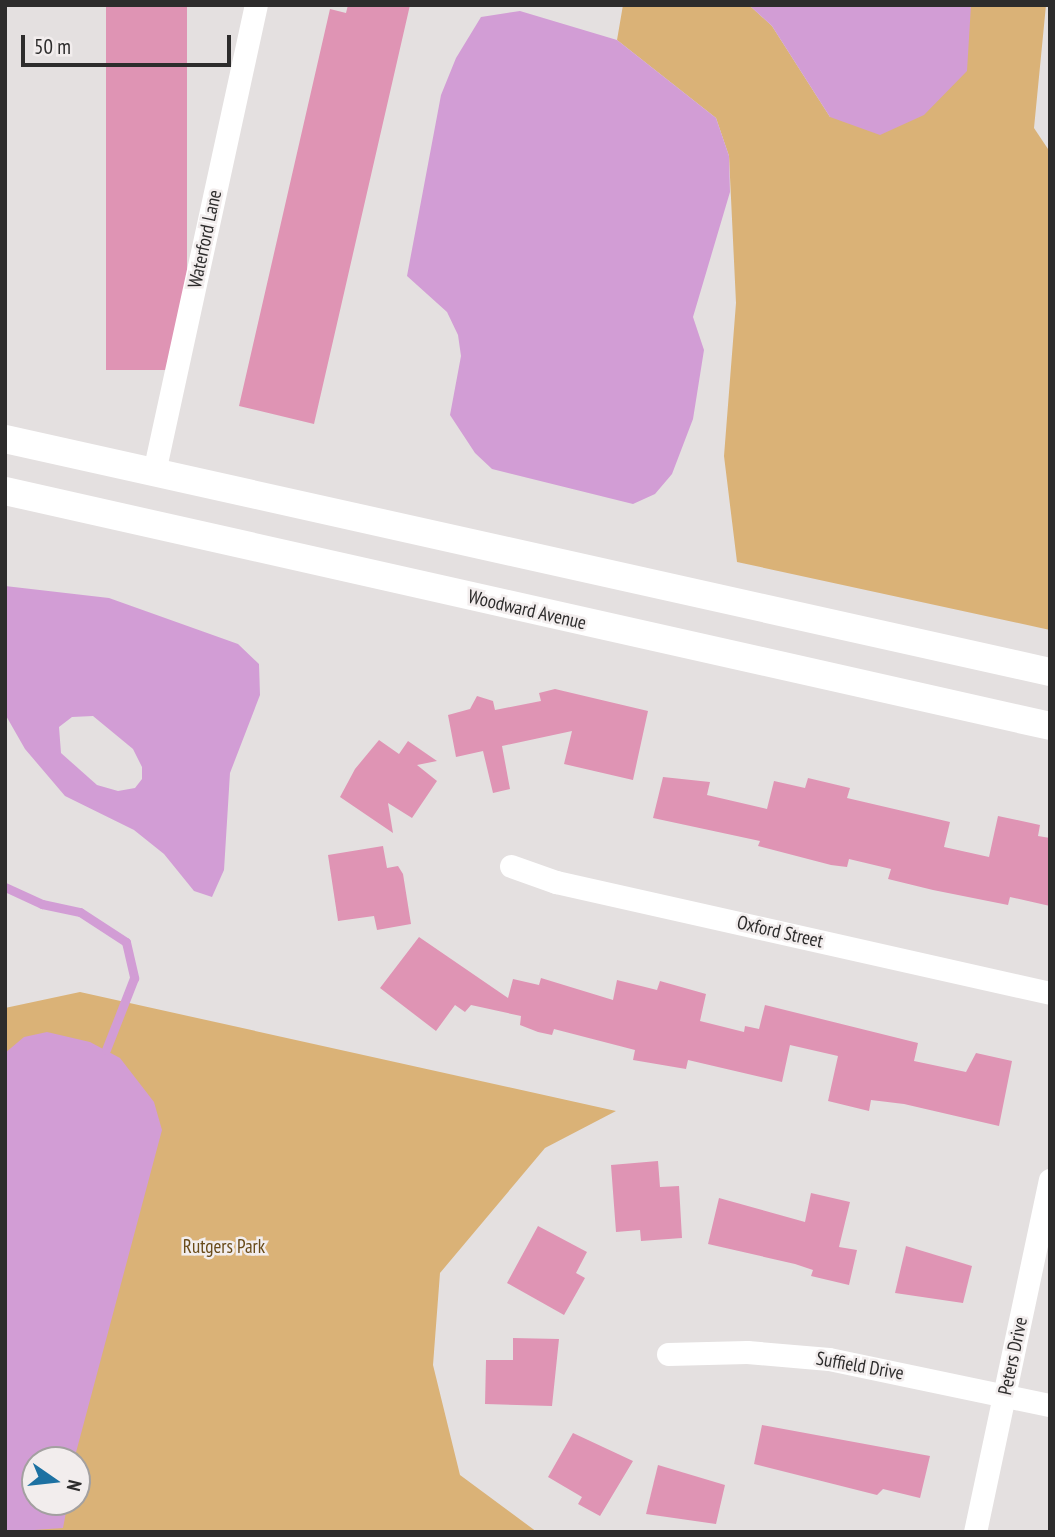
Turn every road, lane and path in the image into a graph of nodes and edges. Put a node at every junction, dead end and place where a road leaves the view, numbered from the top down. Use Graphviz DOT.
graph roads {
  1 [pos="256,5"];
  2 [pos="5,439"];
  3 [pos="154,472"];
  4 [pos="5,491"];
  5 [pos="1050,672"];
  6 [pos="1050,726"];
  7 [pos="512,866"];
  8 [pos="1050,993"];
  9 [pos="1050,1180"];
  10 [pos="668,1354"];
  11 [pos="1004,1395"];
  12 [pos="1050,1405"];
  13 [pos="975,1532"];
  1 -- 3 [label="street, Waterford Lane"];
  2 -- 3 [label="street"];
  3 -- 5 [label="street"];
  4 -- 6 [label="street, Woodward Avenue"];
  7 -- 8 [label="street, Oxford Street"];
  9 -- 11 [label="street, Peters Drive"];
  10 -- 11 [label="street, Suffield Drive"];
  11 -- 12 [label="street, Suffield Drive"];
  11 -- 13 [label="street, Peters Drive"];
}
